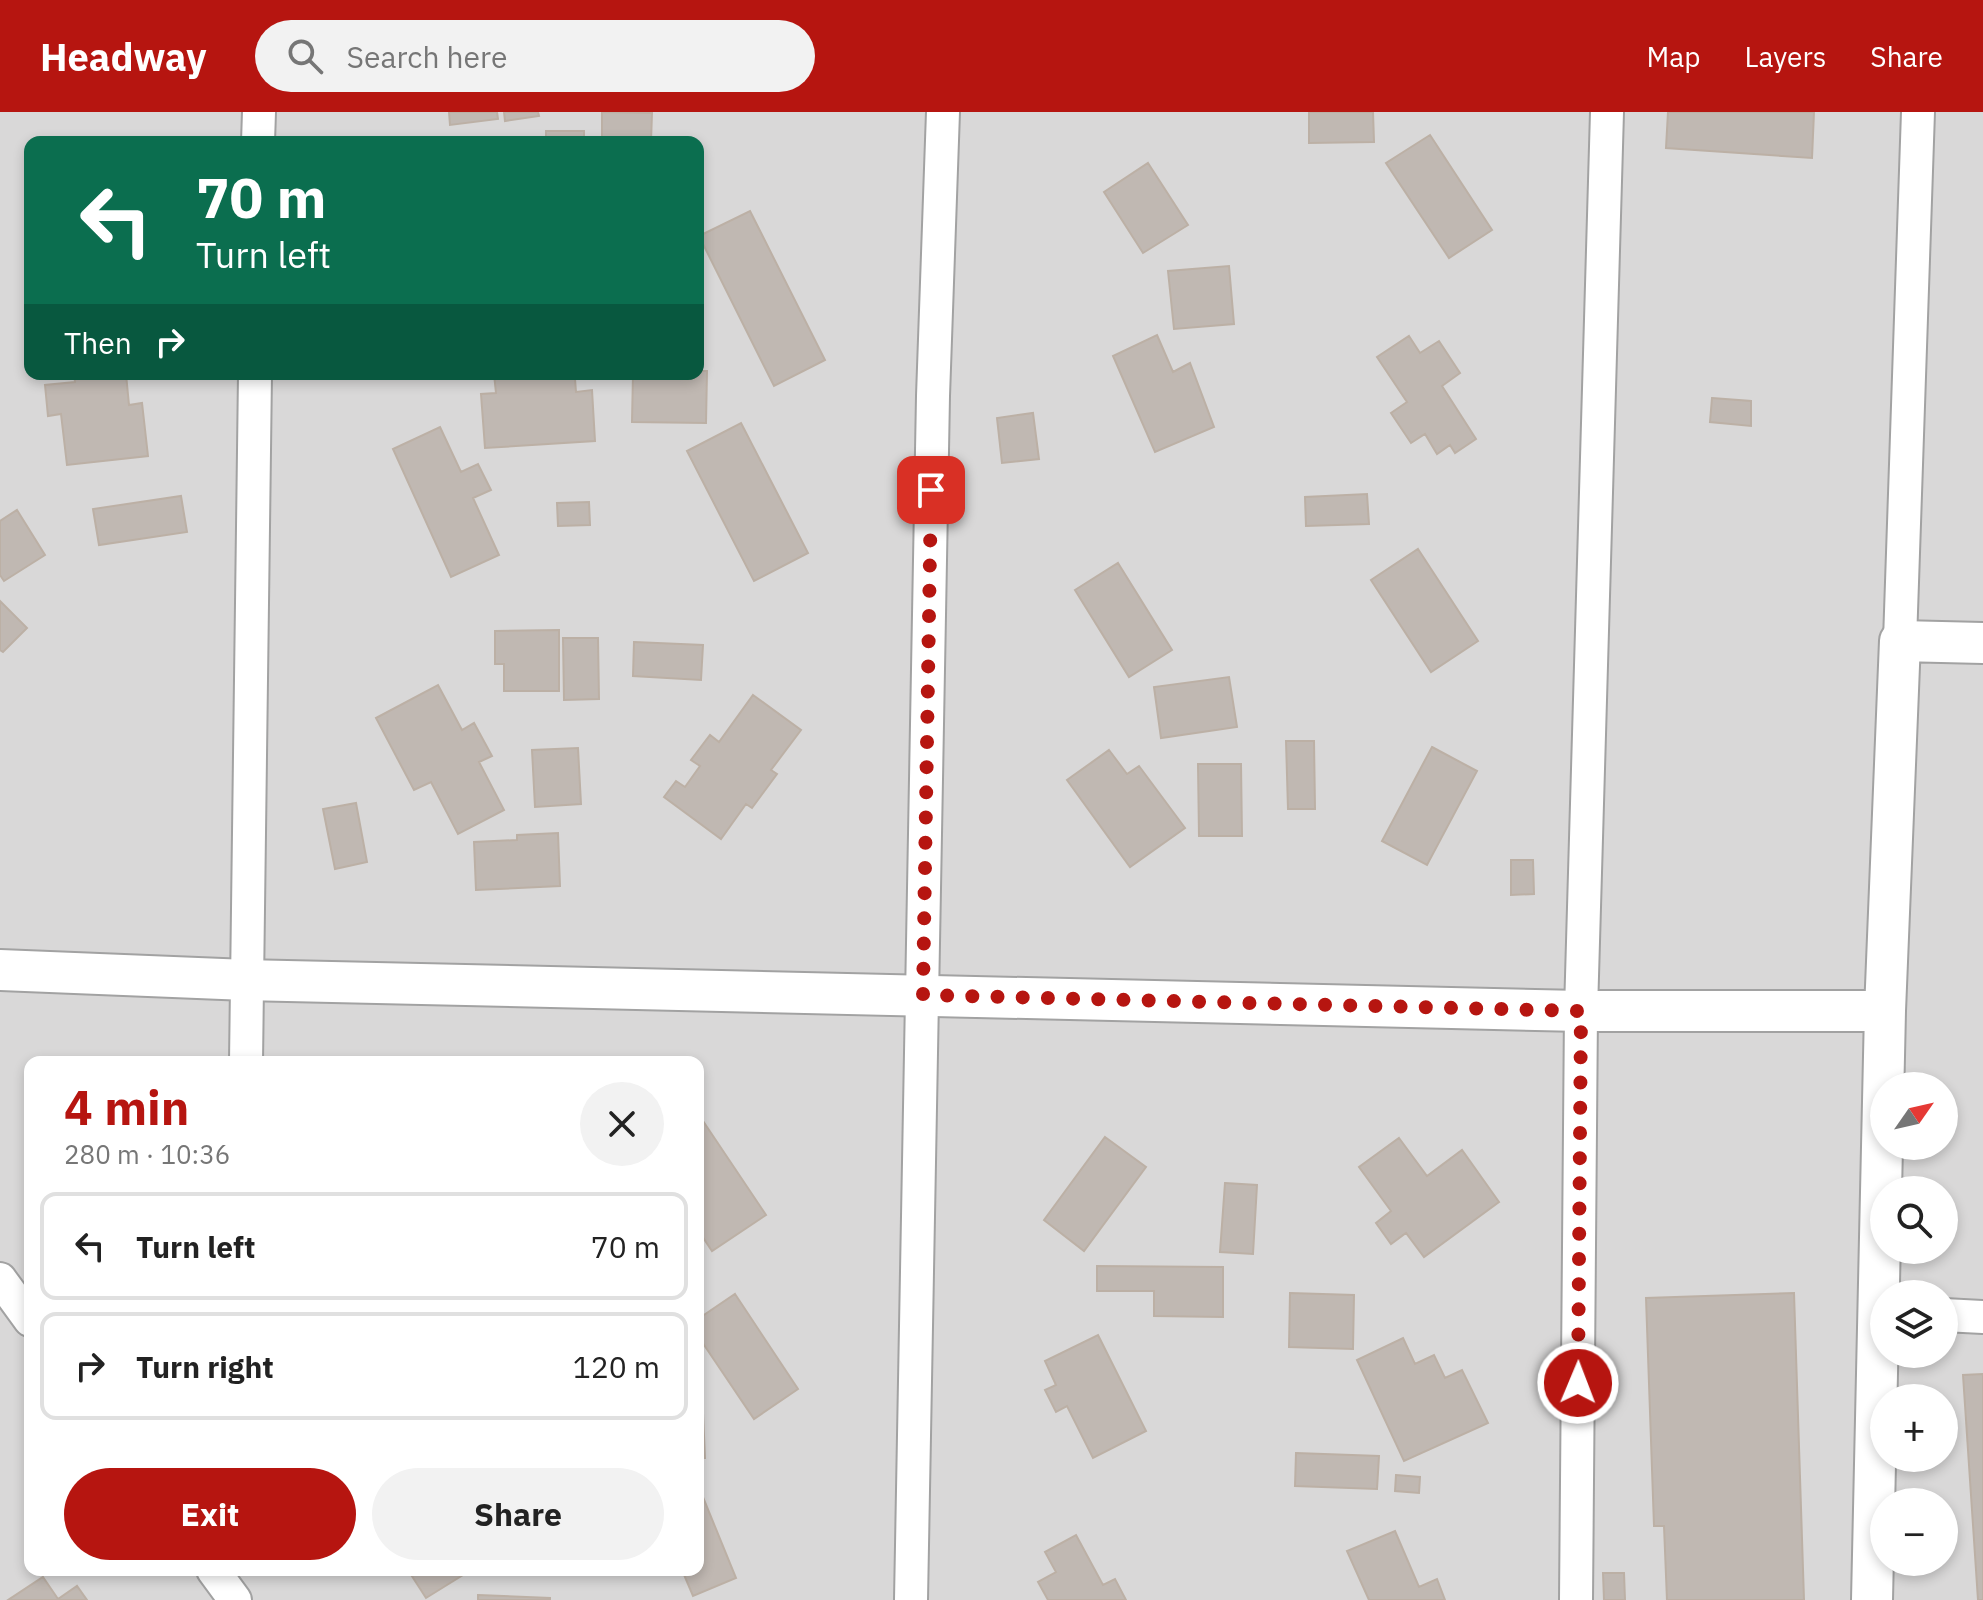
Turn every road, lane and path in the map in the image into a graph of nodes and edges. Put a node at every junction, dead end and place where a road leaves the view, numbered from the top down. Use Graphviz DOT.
graph roads {
  1 [pos="259,112"];
  2 [pos="943,112"];
  3 [pos="1607,112"];
  4 [pos="1918,112"];
  5 [pos="258,136"];
  6 [pos="255,380"];
  7 [pos="1900,641"];
  8 [pos="1983,643"];
  9 [pos="0,970"];
  10 [pos="247,980"];
  11 [pos="923,995"];
  12 [pos="1581,1011"];
  13 [pos="1885,1011"];
  14 [pos="246,1056"];
  15 [pos="0,1279"];
  16 [pos="1881,1280"];
  17 [pos="24,1312"];
  18 [pos="1958,1316"];
  19 [pos="1983,1317"];
  20 [pos="1878,1368"];
  21 [pos="218,1576"];
  22 [pos="237,1576"];
  23 [pos="236,1600"];
  24 [pos="911,1600"];
  25 [pos="1576,1600"];
  26 [pos="1872,1600"];
  1 -- 5 [label="street"];
  2 -- 11 [label="street"];
  3 -- 12 [label="street"];
  4 -- 7 [label="street"];
  6 -- 10 [label="street"];
  7 -- 8 [label="street"];
  7 -- 13 [label="street"];
  9 -- 10 [label="street"];
  10 -- 11 [label="street"];
  10 -- 14 [label="street"];
  11 -- 12 [label="street"];
  11 -- 24 [label="street"];
  12 -- 13 [label="street"];
  12 -- 25 [label="street"];
  13 -- 16 [label="street"];
  15 -- 17 [label="street"];
  18 -- 19 [label="street"];
  20 -- 26 [label="street"];
  21 -- 23 [label="street"];
  22 -- 23 [label="street"];
}
